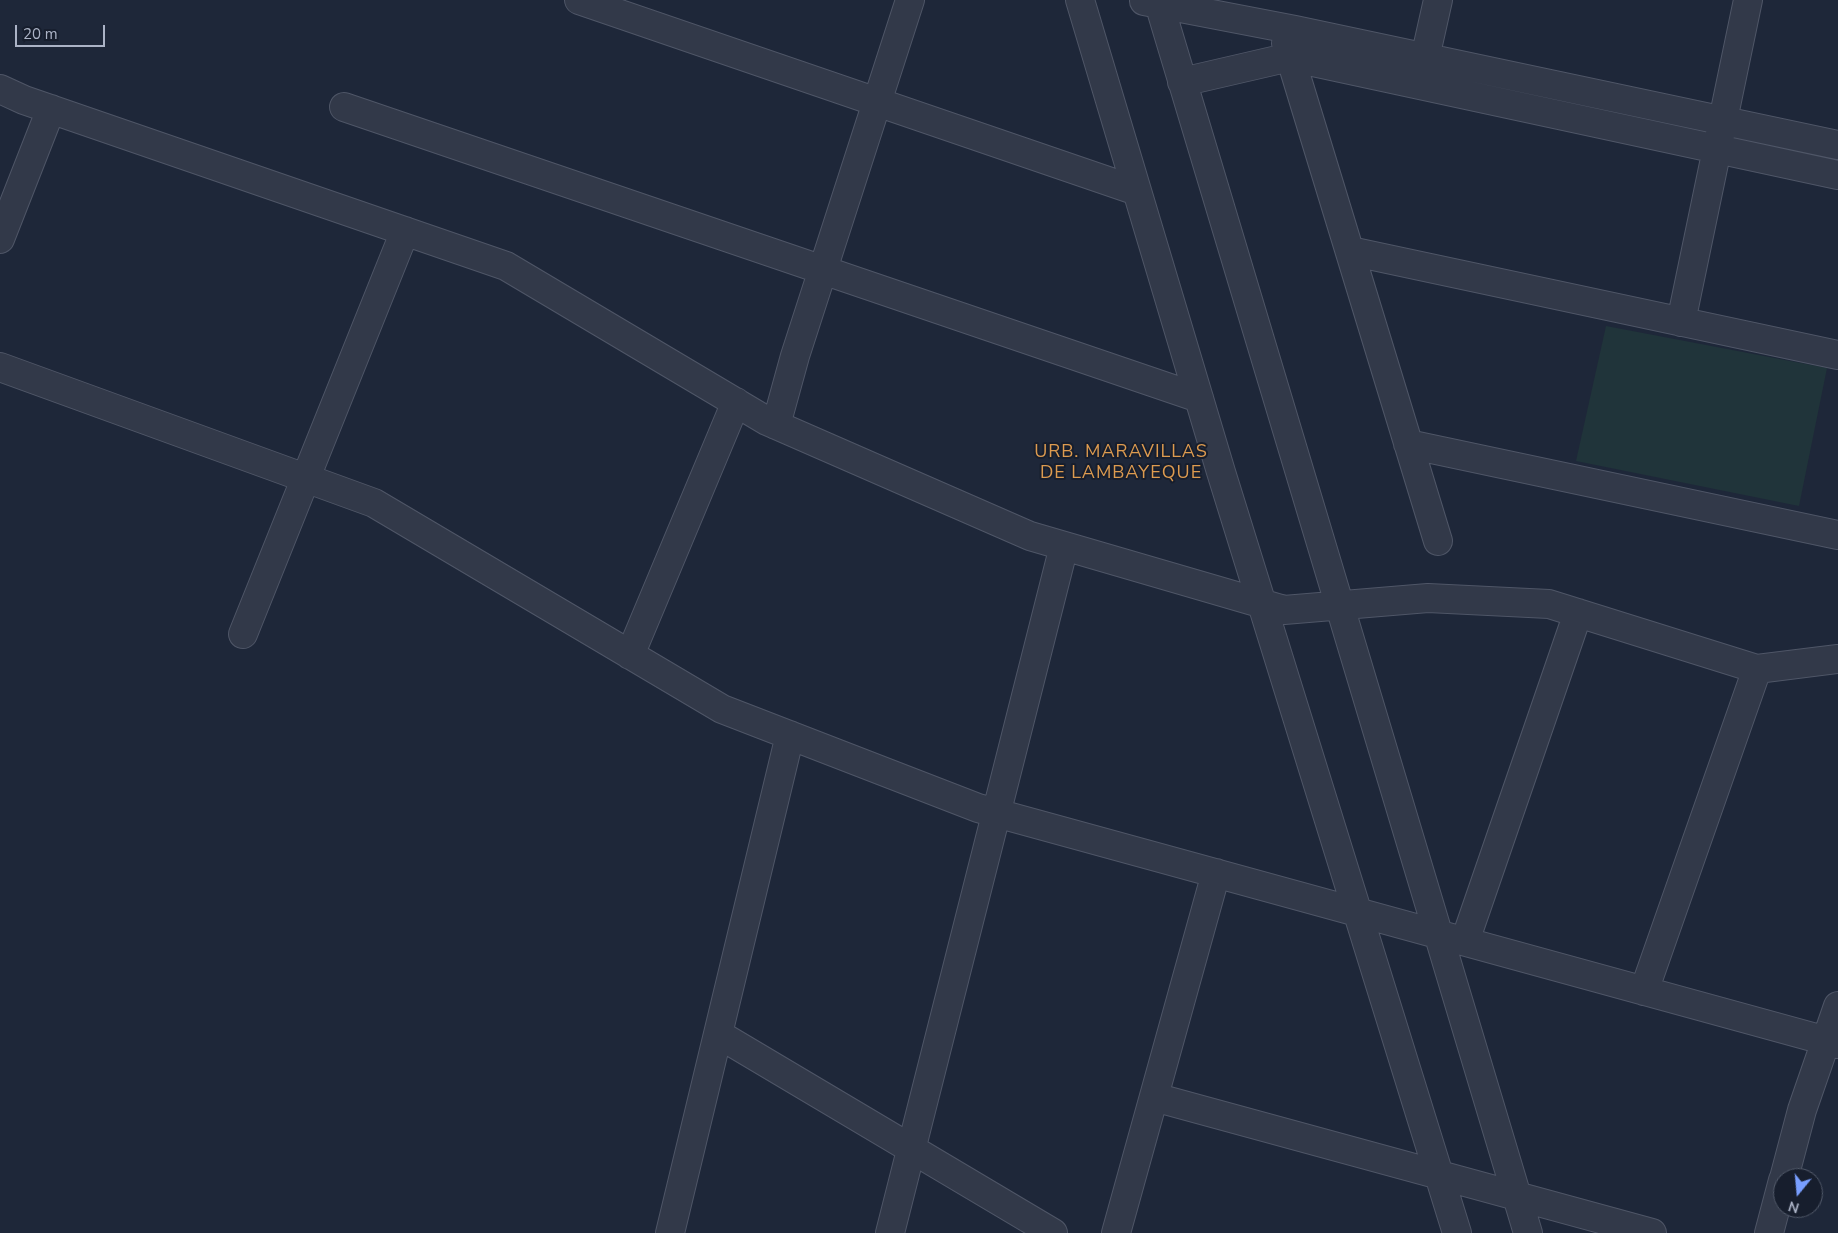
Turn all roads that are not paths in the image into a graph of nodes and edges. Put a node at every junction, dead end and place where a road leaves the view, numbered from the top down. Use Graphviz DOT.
graph roads {
  1 [pos="579,0"];
  2 [pos="910,0"];
  3 [pos="1080,0"];
  4 [pos="1438,0"];
  5 [pos="1748,0"];
  6 [pos="1152,1"];
  7 [pos="1281,27"];
  8 [pos="1290,57"];
  9 [pos="1426,58"];
  10 [pos="1182,82"];
  11 [pos="0,89"];
  12 [pos="877,102"];
  13 [pos="344,107"];
  14 [pos="51,109"];
  15 [pos="1723,121"];
  16 [pos="1838,145"];
  17 [pos="1717,149"];
  18 [pos="1838,175"];
  19 [pos="1137,191"];
  20 [pos="405,231"];
  21 [pos="0,239"];
  22 [pos="1350,251"];
  23 [pos="823,270"];
  24 [pos="1680,322"];
  25 [pos="1838,356"];
  26 [pos="0,367"];
  27 [pos="1199,398"];
  28 [pos="736,402"];
  29 [pos="776,425"];
  30 [pos="1408,444"];
  31 [pos="306,478"];
  32 [pos="1838,535"];
  33 [pos="1438,541"];
  34 [pos="1064,546"];
  35 [pos="1262,603"];
  36 [pos="1340,605"];
  37 [pos="1578,613"];
  38 [pos="243,634"];
  39 [pos="630,655"];
  40 [pos="1838,659"];
  41 [pos="1756,669"];
  42 [pos="790,735"];
  43 [pos="997,813"];
  44 [pos="1216,873"];
  45 [pos="1358,912"];
  46 [pos="1438,934"];
  47 [pos="1465,941"];
  48 [pos="1644,991"];
  49 [pos="1838,1006"];
  50 [pos="718,1034"];
  51 [pos="1832,1043"];
  52 [pos="1154,1097"];
  53 [pos="911,1148"];
  54 [pos="1786,1168"];
  55 [pos="1439,1175"];
  56 [pos="1517,1196"];
  57 [pos="1773,1218"];
  58 [pos="670,1233"];
  59 [pos="890,1233"];
  60 [pos="1053,1233"];
  61 [pos="1116,1233"];
  62 [pos="1457,1233"];
  63 [pos="1528,1233"];
  64 [pos="1652,1233"];
  65 [pos="1769,1233"];
  1 -- 12 [label="street"];
  2 -- 12 [label="street"];
  3 -- 19 [label="street"];
  4 -- 9 [label="street"];
  5 -- 15 [label="street"];
  6 -- 7 [label="street"];
  6 -- 10 [label="street"];
  7 -- 8 [label="street"];
  7 -- 9 [label="street"];
  8 -- 10 [label="street"];
  8 -- 17 [label="street"];
  8 -- 22 [label="street"];
  9 -- 15 [label="street"];
  10 -- 36 [label="street"];
  11 -- 14 [label="street"];
  12 -- 19 [label="street"];
  12 -- 23 [label="street"];
  13 -- 23 [label="street"];
  14 -- 20 [label="street"];
  14 -- 21 [label="street"];
  15 -- 16 [label="street"];
  15 -- 17 [label="street"];
  17 -- 18 [label="street"];
  17 -- 24 [label="street"];
  19 -- 27 [label="street"];
  20 -- 28 [label="street"];
  20 -- 31 [label="street"];
  22 -- 24 [label="street"];
  22 -- 30 [label="street"];
  23 -- 27 [label="street"];
  23 -- 29 [label="street"];
  24 -- 25 [label="street"];
  26 -- 31 [label="street"];
  27 -- 35 [label="street"];
  28 -- 29 [label="street"];
  28 -- 39 [label="street"];
  29 -- 34 [label="street"];
  30 -- 32 [label="street"];
  30 -- 33 [label="street"];
  31 -- 38 [label="street"];
  31 -- 39 [label="street"];
  34 -- 35 [label="street"];
  34 -- 43 [label="street"];
  35 -- 36 [label="street"];
  35 -- 45 [label="street"];
  36 -- 37 [label="street"];
  36 -- 46 [label="street"];
  37 -- 41 [label="street"];
  37 -- 47 [label="street"];
  39 -- 42 [label="street"];
  40 -- 41 [label="street"];
  41 -- 48 [label="street"];
  42 -- 43 [label="street"];
  42 -- 50 [label="street"];
  43 -- 44 [label="street"];
  43 -- 53 [label="street"];
  44 -- 45 [label="street"];
  44 -- 52 [label="street"];
  45 -- 46 [label="street"];
  45 -- 55 [label="street"];
  46 -- 47 [label="street"];
  46 -- 56 [label="street"];
  47 -- 48 [label="street"];
  48 -- 51 [label="street"];
  49 -- 51 [label="street"];
  50 -- 53 [label="street"];
  50 -- 58 [label="street"];
  51 -- 54 [label="street"];
  52 -- 55 [label="street"];
  52 -- 61 [label="street"];
  53 -- 59 [label="street"];
  53 -- 60 [label="street"];
  55 -- 56 [label="street"];
  55 -- 62 [label="street"];
  56 -- 63 [label="street"];
  56 -- 64 [label="street"];
  57 -- 65 [label="street"];
}
